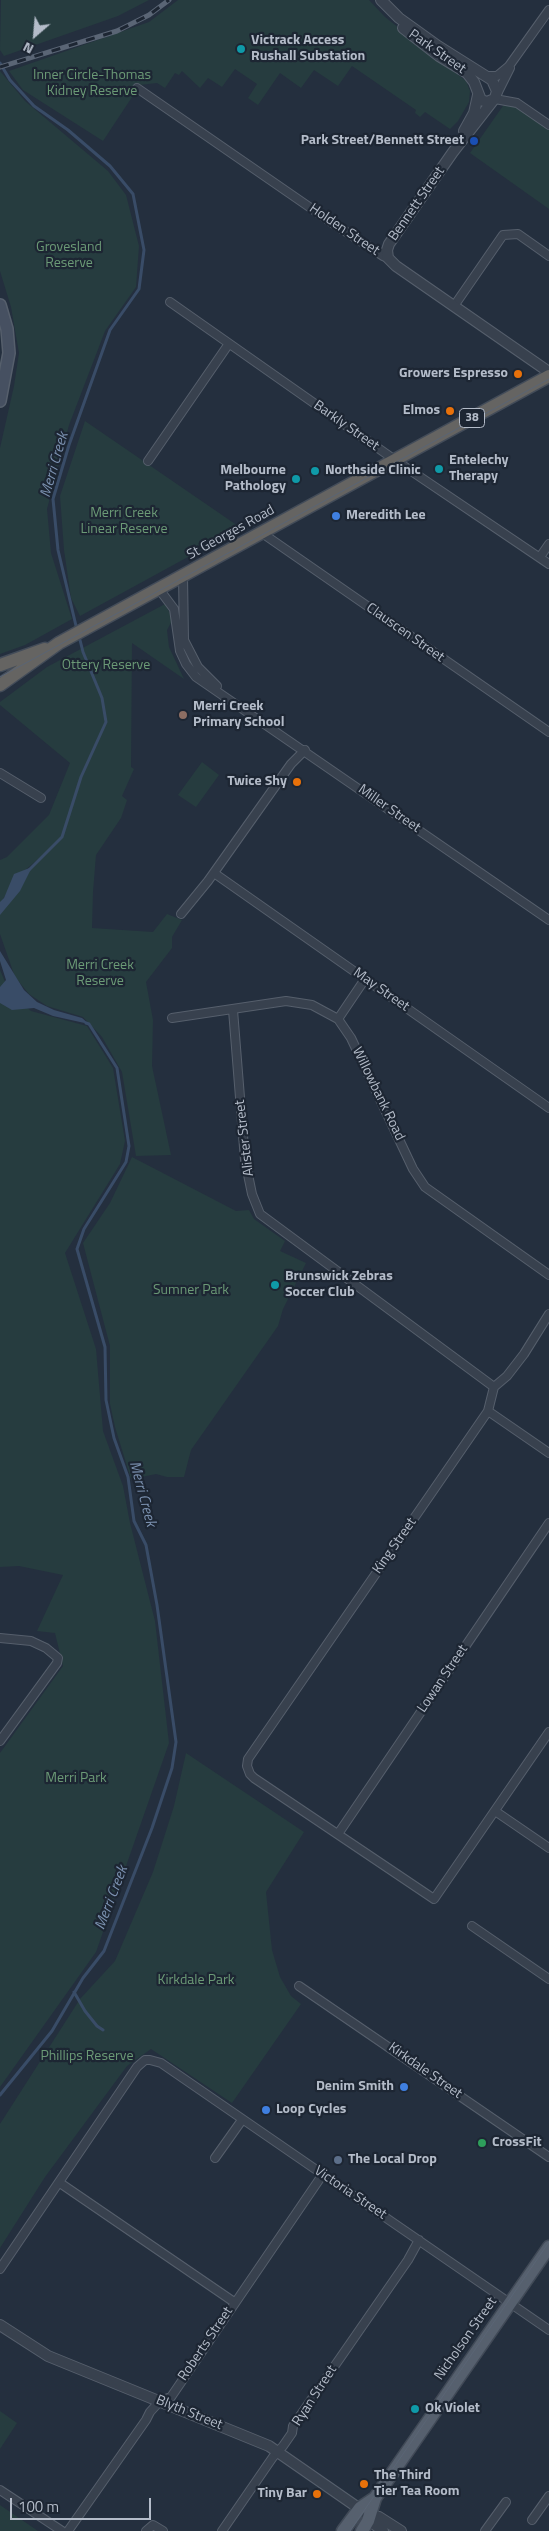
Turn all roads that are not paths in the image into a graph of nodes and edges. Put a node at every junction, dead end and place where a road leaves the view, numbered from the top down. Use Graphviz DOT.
graph roads {
  1 [pos="372,0"];
  2 [pos="381,0"];
  3 [pos="549,10"];
  4 [pos="513,62"];
  5 [pos="486,76"];
  6 [pos="138,88"];
  7 [pos="478,95"];
  8 [pos="495,98"];
  9 [pos="549,124"];
  10 [pos="453,152"];
  11 [pos="549,256"];
  12 [pos="388,258"];
  13 [pos="170,302"];
  14 [pos="0,305"];
  15 [pos="454,306"];
  16 [pos="228,345"];
  17 [pos="4,368"];
  18 [pos="549,372"];
  19 [pos="549,376"];
  20 [pos="0,401"];
  21 [pos="148,460"];
  22 [pos="395,460"];
  23 [pos="262,533"];
  24 [pos="549,544"];
  25 [pos="540,557"];
  26 [pos="549,564"];
  27 [pos="183,576"];
  28 [pos="159,589"];
  29 [pos="59,643"];
  30 [pos="0,665"];
  31 [pos="3,683"];
  32 [pos="230,698"];
  33 [pos="549,732"];
  34 [pos="302,748"];
  35 [pos="0,773"];
  36 [pos="41,798"];
  37 [pos="214,873"];
  38 [pos="181,914"];
  39 [pos="549,920"];
  40 [pos="366,979"];
  41 [pos="233,1010"];
  42 [pos="172,1018"];
  43 [pos="338,1019"];
  44 [pos="549,1108"];
  45 [pos="549,1275"];
  46 [pos="549,1314"];
  47 [pos="494,1387"];
  48 [pos="488,1411"];
  49 [pos="549,1453"];
  50 [pos="549,1523"];
  51 [pos="0,1638"];
  52 [pos="549,1732"];
  53 [pos="0,1741"];
  54 [pos="494,1811"];
  55 [pos="338,1834"];
  56 [pos="549,1848"];
  57 [pos="472,1926"];
  58 [pos="549,1979"];
  59 [pos="299,1986"];
  60 [pos="242,2120"];
  61 [pos="549,2157"];
  62 [pos="214,2158"];
  63 [pos="323,2174"];
  64 [pos="60,2184"];
  65 [pos="421,2242"];
  66 [pos="549,2247"];
  67 [pos="0,2269"];
  68 [pos="234,2302"];
  69 [pos="510,2303"];
  70 [pos="0,2325"];
  71 [pos="549,2330"];
  72 [pos="160,2401"];
  73 [pos="278,2451"];
  74 [pos="0,2490"];
  75 [pos="549,2496"];
  76 [pos="506,2502"];
  77 [pos="365,2512"];
  78 [pos="532,2520"];
  79 [pos="62,2531"];
  80 [pos="68,2531"];
  81 [pos="146,2531"];
  82 [pos="163,2531"];
  83 [pos="222,2531"];
  84 [pos="343,2531"];
  85 [pos="362,2531"];
  86 [pos="382,2531"];
  87 [pos="401,2531"];
  88 [pos="485,2531"];
  1 -- 7 [label="street, Park Street"];
  2 -- 5 [label="street, Park Street"];
  3 -- 4 [label="street, Bennett Street"];
  4 -- 5 [label="street, Bennett Street"];
  4 -- 8 [label="street, Bennett Street"];
  5 -- 8 [label="street"];
  6 -- 12 [label="street, Holden Street"];
  7 -- 8 [label="street"];
  7 -- 10 [label="street, Bennett Street"];
  8 -- 9 [label="street"];
  8 -- 10 [label="street, Bennett Street"];
  10 -- 12 [label="street, Bennett Street"];
  11 -- 15 [label="street"];
  12 -- 15 [label="street, Holden Street"];
  13 -- 16 [label="street, Barkly Street"];
  14 -- 17 [label="main road"];
  15 -- 18 [label="street, Holden Street"];
  16 -- 21 [label="street"];
  16 -- 22 [label="street, Barkly Street"];
  17 -- 20 [label="main road"];
  19 -- 22 [label="highway, St Georges Road / 38"];
  22 -- 23 [label="highway, St Georges Road / 38"];
  22 -- 25 [label="street, Barkly Street"];
  23 -- 27 [label="highway, St Georges Road / 38"];
  23 -- 33 [label="street, Clauscen Street"];
  24 -- 25 [label="street"];
  25 -- 26 [label="street, Barkly Street"];
  27 -- 28 [label="highway, St Georges Road / 38"];
  27 -- 32 [label="street, Miller Street"];
  28 -- 29 [label="highway, St Georges Road / 38"];
  28 -- 32 [label="street, Miller Street"];
  29 -- 30 [label="highway, St Georges Road / 38"];
  29 -- 31 [label="highway, St Georges Road / 38"];
  32 -- 34 [label="street, Miller Street"];
  34 -- 37 [label="street"];
  34 -- 39 [label="street, Miller Street"];
  35 -- 36 [label="street"];
  37 -- 38 [label="street"];
  37 -- 40 [label="street, May Street"];
  40 -- 43 [label="street"];
  40 -- 44 [label="street, May Street"];
  41 -- 42 [label="street, Willowbank Road"];
  41 -- 43 [label="street, Willowbank Road"];
  41 -- 47 [label="street, Alister Street"];
  43 -- 45 [label="street, Willowbank Road"];
  46 -- 47 [label="street"];
  47 -- 48 [label="street, King Street"];
  48 -- 49 [label="street"];
  48 -- 55 [label="street, King Street"];
  50 -- 55 [label="street, Lowan Street"];
  51 -- 53 [label="street"];
  52 -- 54 [label="street"];
  54 -- 55 [label="street"];
  54 -- 56 [label="street"];
  57 -- 58 [label="street"];
  59 -- 61 [label="street, Kirkdale Street"];
  60 -- 62 [label="street"];
  60 -- 63 [label="street, Victoria Street"];
  60 -- 64 [label="street, Victoria Street"];
  63 -- 65 [label="street, Victoria Street"];
  63 -- 68 [label="street, Roberts Street"];
  64 -- 67 [label="street"];
  64 -- 68 [label="street"];
  65 -- 69 [label="street, Victoria Street"];
  65 -- 73 [label="street, Ryan Street"];
  66 -- 69 [label="main road, Nicholson Street"];
  68 -- 72 [label="street, Roberts Street"];
  69 -- 71 [label="street, Victoria Street"];
  69 -- 77 [label="main road, Nicholson Street"];
  70 -- 72 [label="street, Blyth Street"];
  72 -- 73 [label="street, Blyth Street"];
  72 -- 80 [label="street, Roberts Street"];
  73 -- 77 [label="street, Blyth Street"];
  73 -- 83 [label="street, Ryan Street"];
  74 -- 79 [label="street"];
  75 -- 78 [label="street"];
  76 -- 88 [label="street"];
  77 -- 84 [label="main road, Nicholson Street"];
  77 -- 85 [label="main road, Nicholson Street"];
  77 -- 86 [label="street, Blyth Street"];
  77 -- 87 [label="street, Blyth Street"];
  81 -- 82 [label="street"];
}
